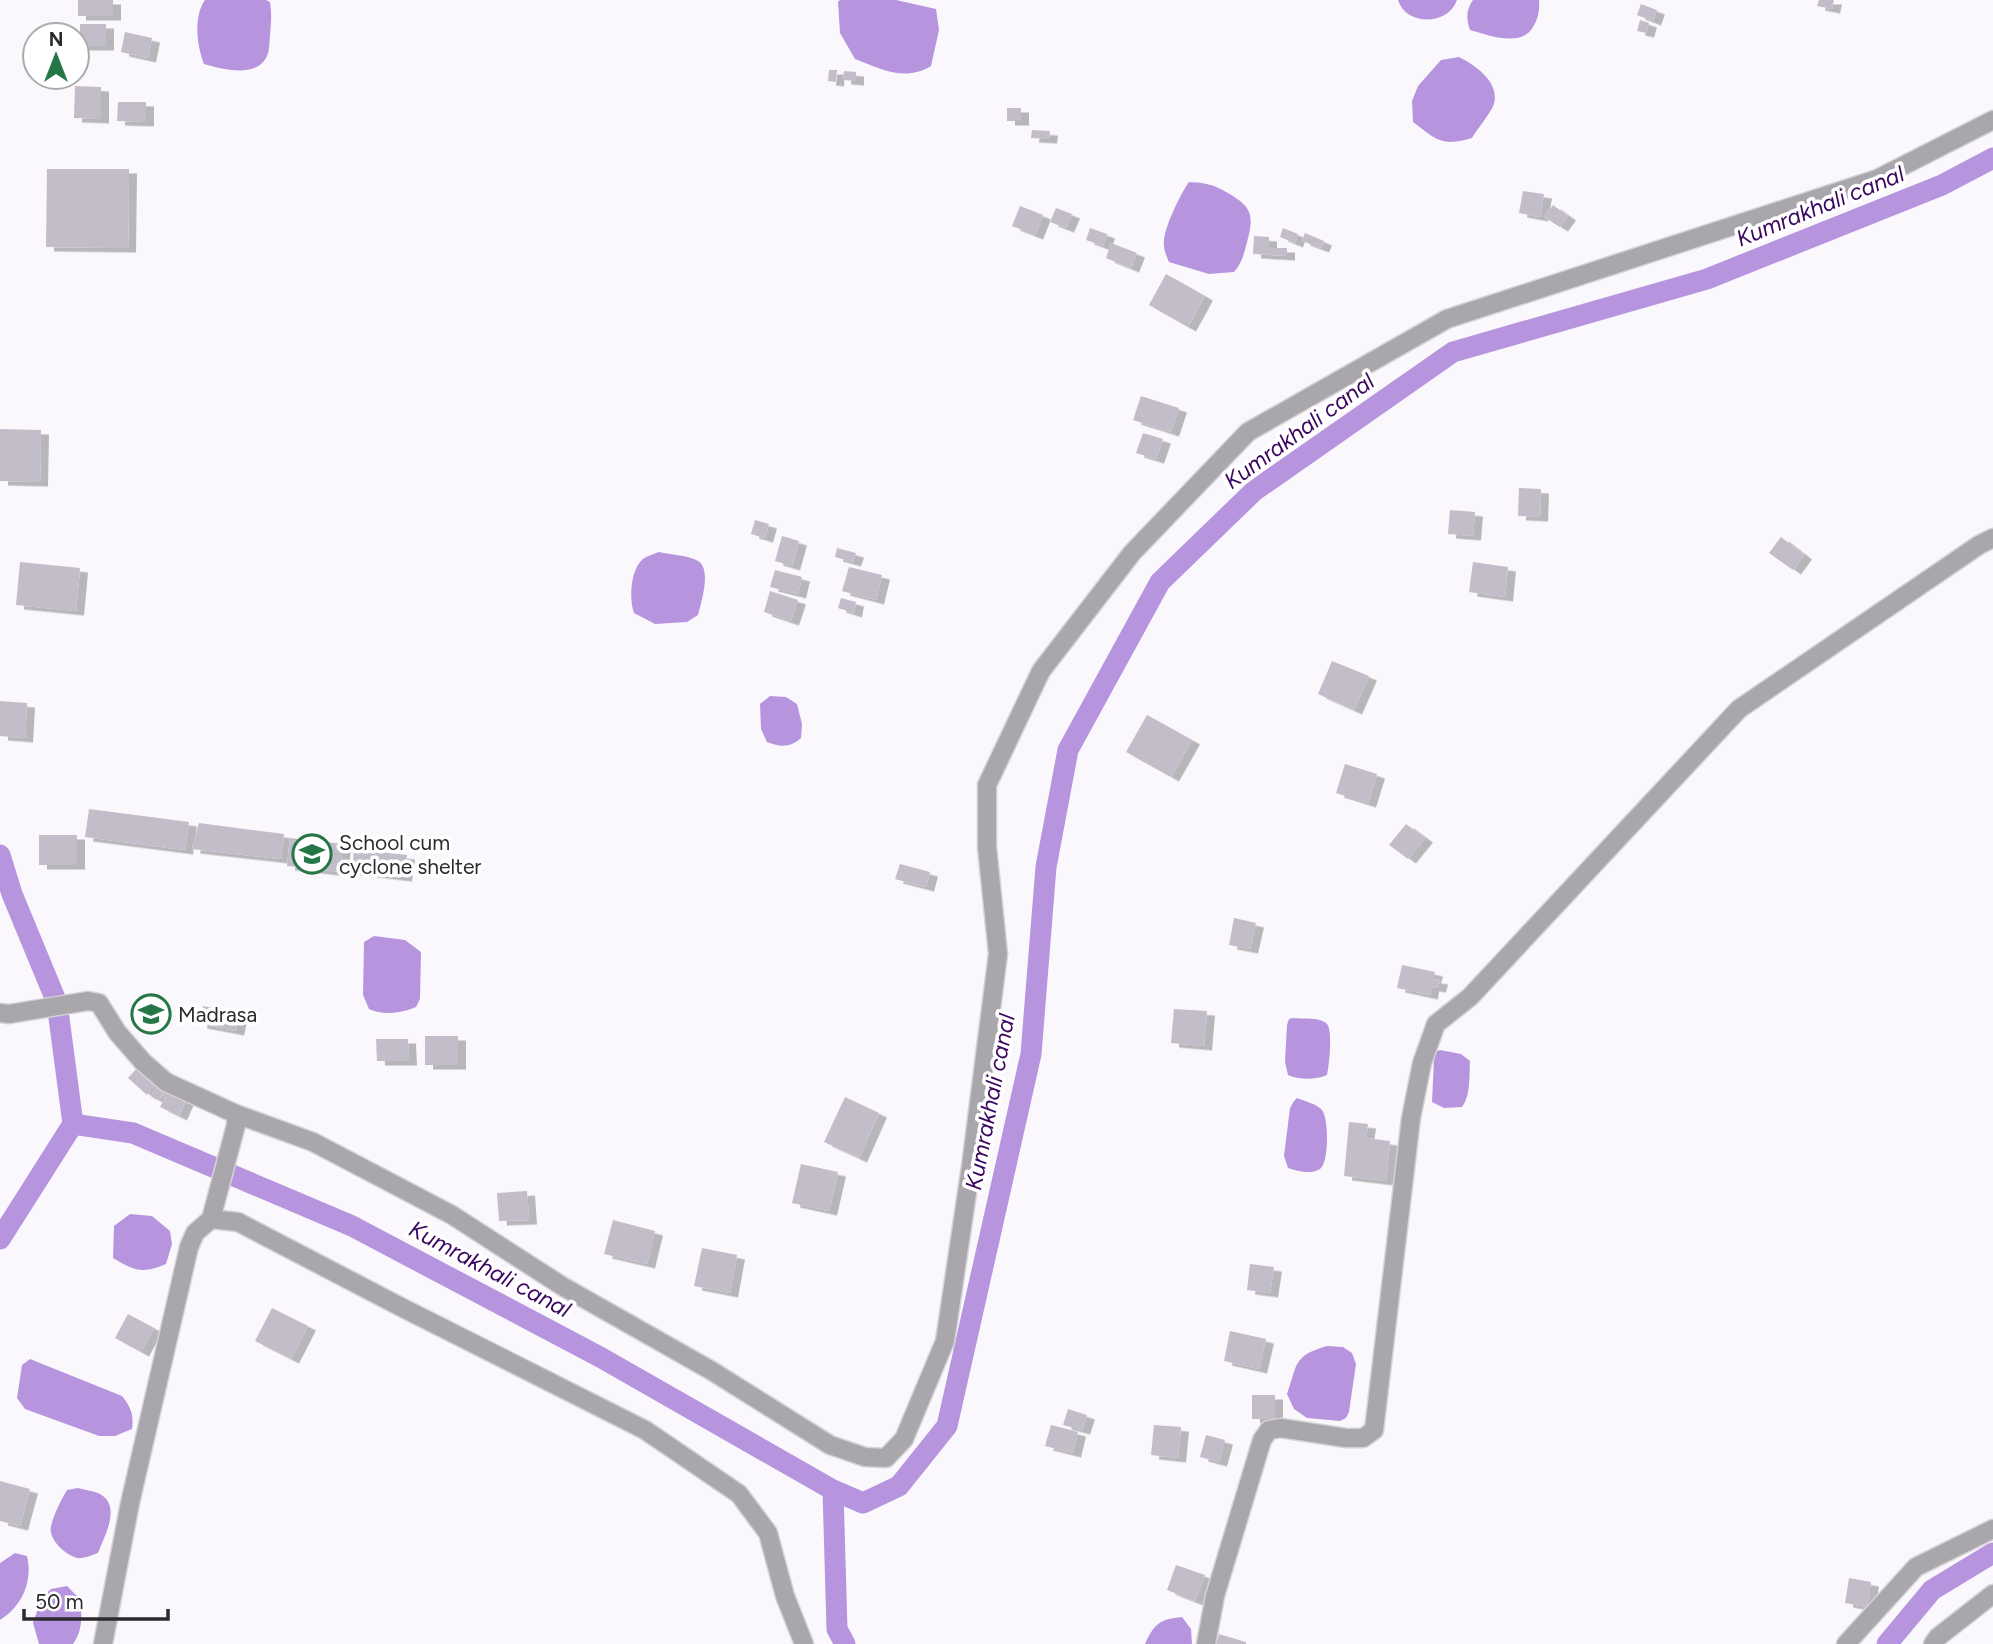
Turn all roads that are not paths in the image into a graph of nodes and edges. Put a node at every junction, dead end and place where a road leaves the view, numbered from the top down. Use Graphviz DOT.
graph roads {
  1 [pos="1993,120"];
  2 [pos="1993,538"];
  3 [pos="0,1013"];
  4 [pos="236,1119"];
  5 [pos="213,1210"];
  6 [pos="1993,1529"];
  7 [pos="1993,1594"];
  8 [pos="103,1644"];
  9 [pos="804,1644"];
  10 [pos="1206,1644"];
  11 [pos="1846,1644"];
  12 [pos="1933,1644"];
  1 -- 4 [label="street"];
  2 -- 10 [label="street"];
  3 -- 4 [label="street"];
  4 -- 5 [label="street"];
  5 -- 8 [label="street"];
  5 -- 9 [label="street"];
  6 -- 11 [label="street"];
  7 -- 12 [label="street"];
}
